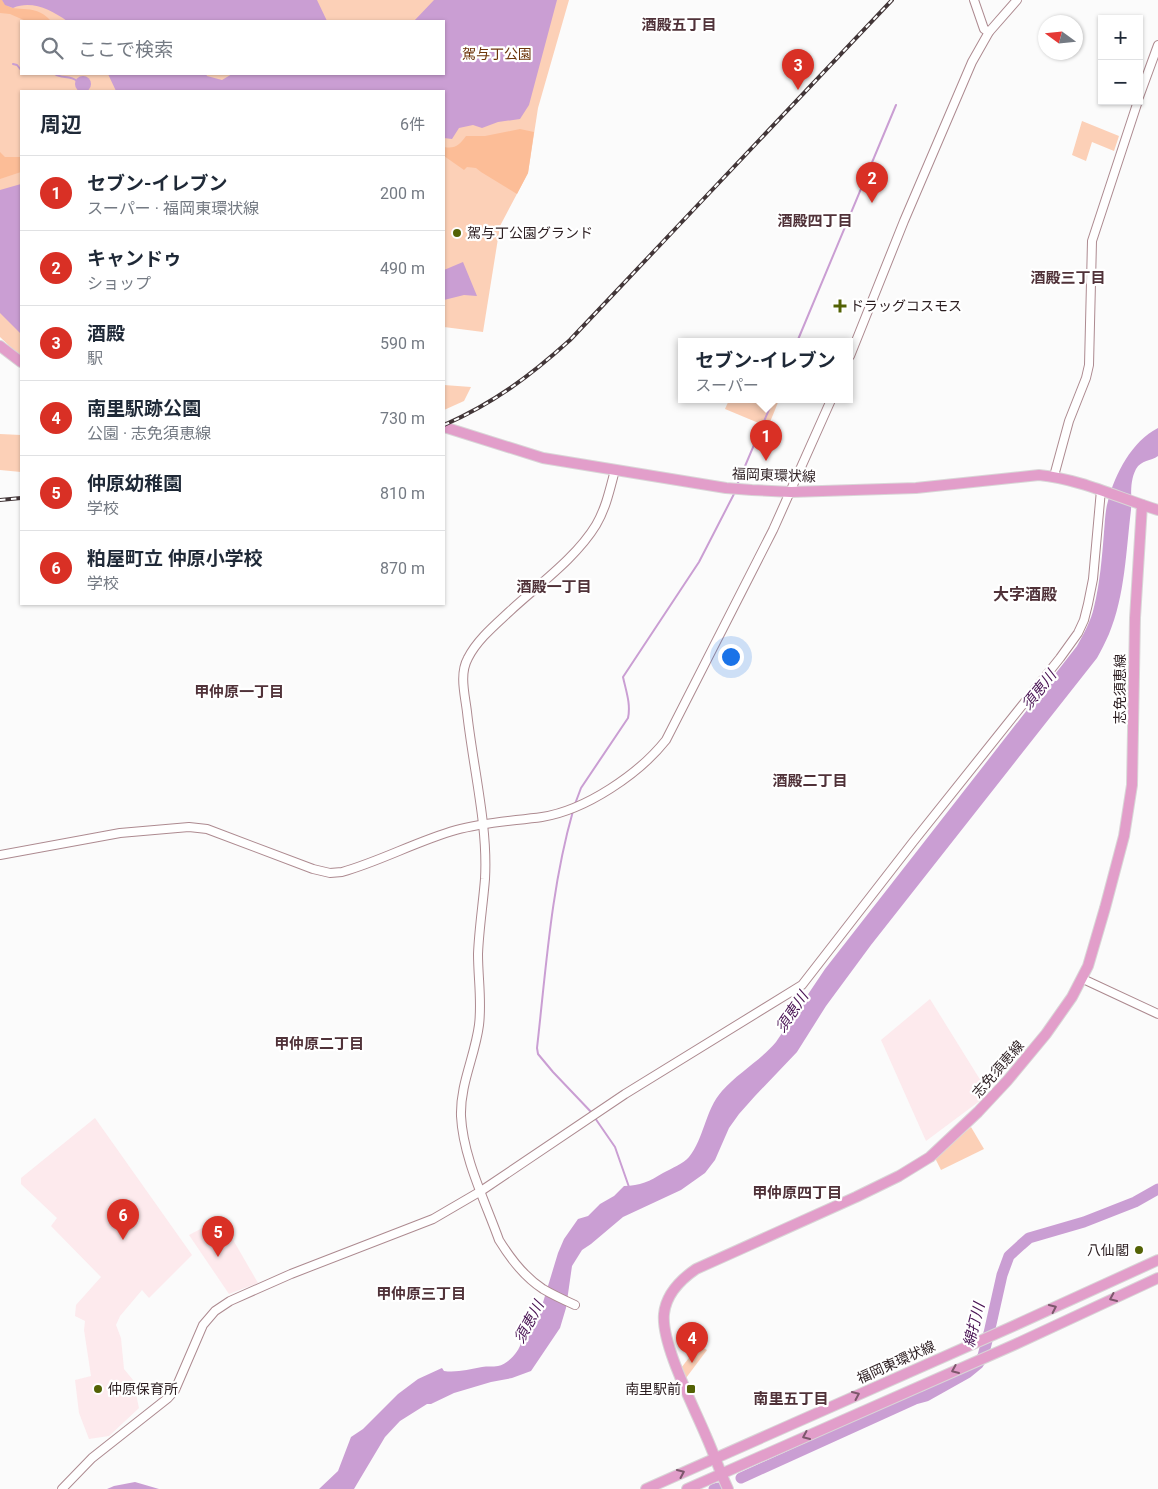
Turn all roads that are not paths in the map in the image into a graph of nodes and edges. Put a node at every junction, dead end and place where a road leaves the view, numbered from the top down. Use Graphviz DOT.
graph roads {
  1 [pos="974,0"];
  2 [pos="1017,0"];
  3 [pos="989,32"];
  4 [pos="1158,45"];
  5 [pos="1143,86"];
  6 [pos="1137,105"];
  7 [pos="0,346"];
  8 [pos="853,348"];
  9 [pos="20,361"];
  10 [pos="831,403"];
  11 [pos="445,427"];
  12 [pos="615,470"];
  13 [pos="1054,476"];
  14 [pos="1104,491"];
  15 [pos="791,492"];
  16 [pos="1137,503"];
  17 [pos="1158,510"];
  18 [pos="483,823"];
  19 [pos="0,855"];
  20 [pos="1083,979"];
  21 [pos="1158,1014"];
  22 [pos="481,1191"];
  23 [pos="1158,1260"];
  24 [pos="1158,1278"];
  25 [pos="575,1305"];
  26 [pos="716,1458"];
  27 [pos="722,1476"];
  28 [pos="62,1489"];
  29 [pos="646,1489"];
  30 [pos="687,1489"];
  31 [pos="728,1489"];
  1 -- 3 [label="street"];
  2 -- 3 [label="street"];
  3 -- 8 [label="street"];
  4 -- 5 [label="street"];
  6 -- 13 [label="street"];
  7 -- 9 [label="main road"];
  10 -- 15 [label="street"];
  11 -- 12 [label="main road, 福岡東環状線"];
  12 -- 15 [label="main road, 福岡東環状線"];
  12 -- 18 [label="street"];
  13 -- 14 [label="main road, 福岡東環状線"];
  13 -- 15 [label="main road, 福岡東環状線"];
  14 -- 16 [label="main road, 福岡東環状線"];
  14 -- 22 [label="street"];
  15 -- 18 [label="street"];
  16 -- 17 [label="main road"];
  16 -- 20 [label="main road, 志免須恵線"];
  18 -- 19 [label="street"];
  18 -- 22 [label="street"];
  20 -- 21 [label="street"];
  20 -- 26 [label="main road, 志免須恵線"];
  22 -- 25 [label="street"];
  22 -- 28 [label="street"];
  26 -- 23 [label="main road, 福岡東環状線, one-way"];
  24 -- 27 [label="main road, one-way"];
  26 -- 27 [label="main road, 志免須恵線"];
  29 -- 26 [label="main road, 福岡東環状線, one-way"];
  27 -- 30 [label="main road"];
  27 -- 31 [label="main road, 志免須恵線"];
}
